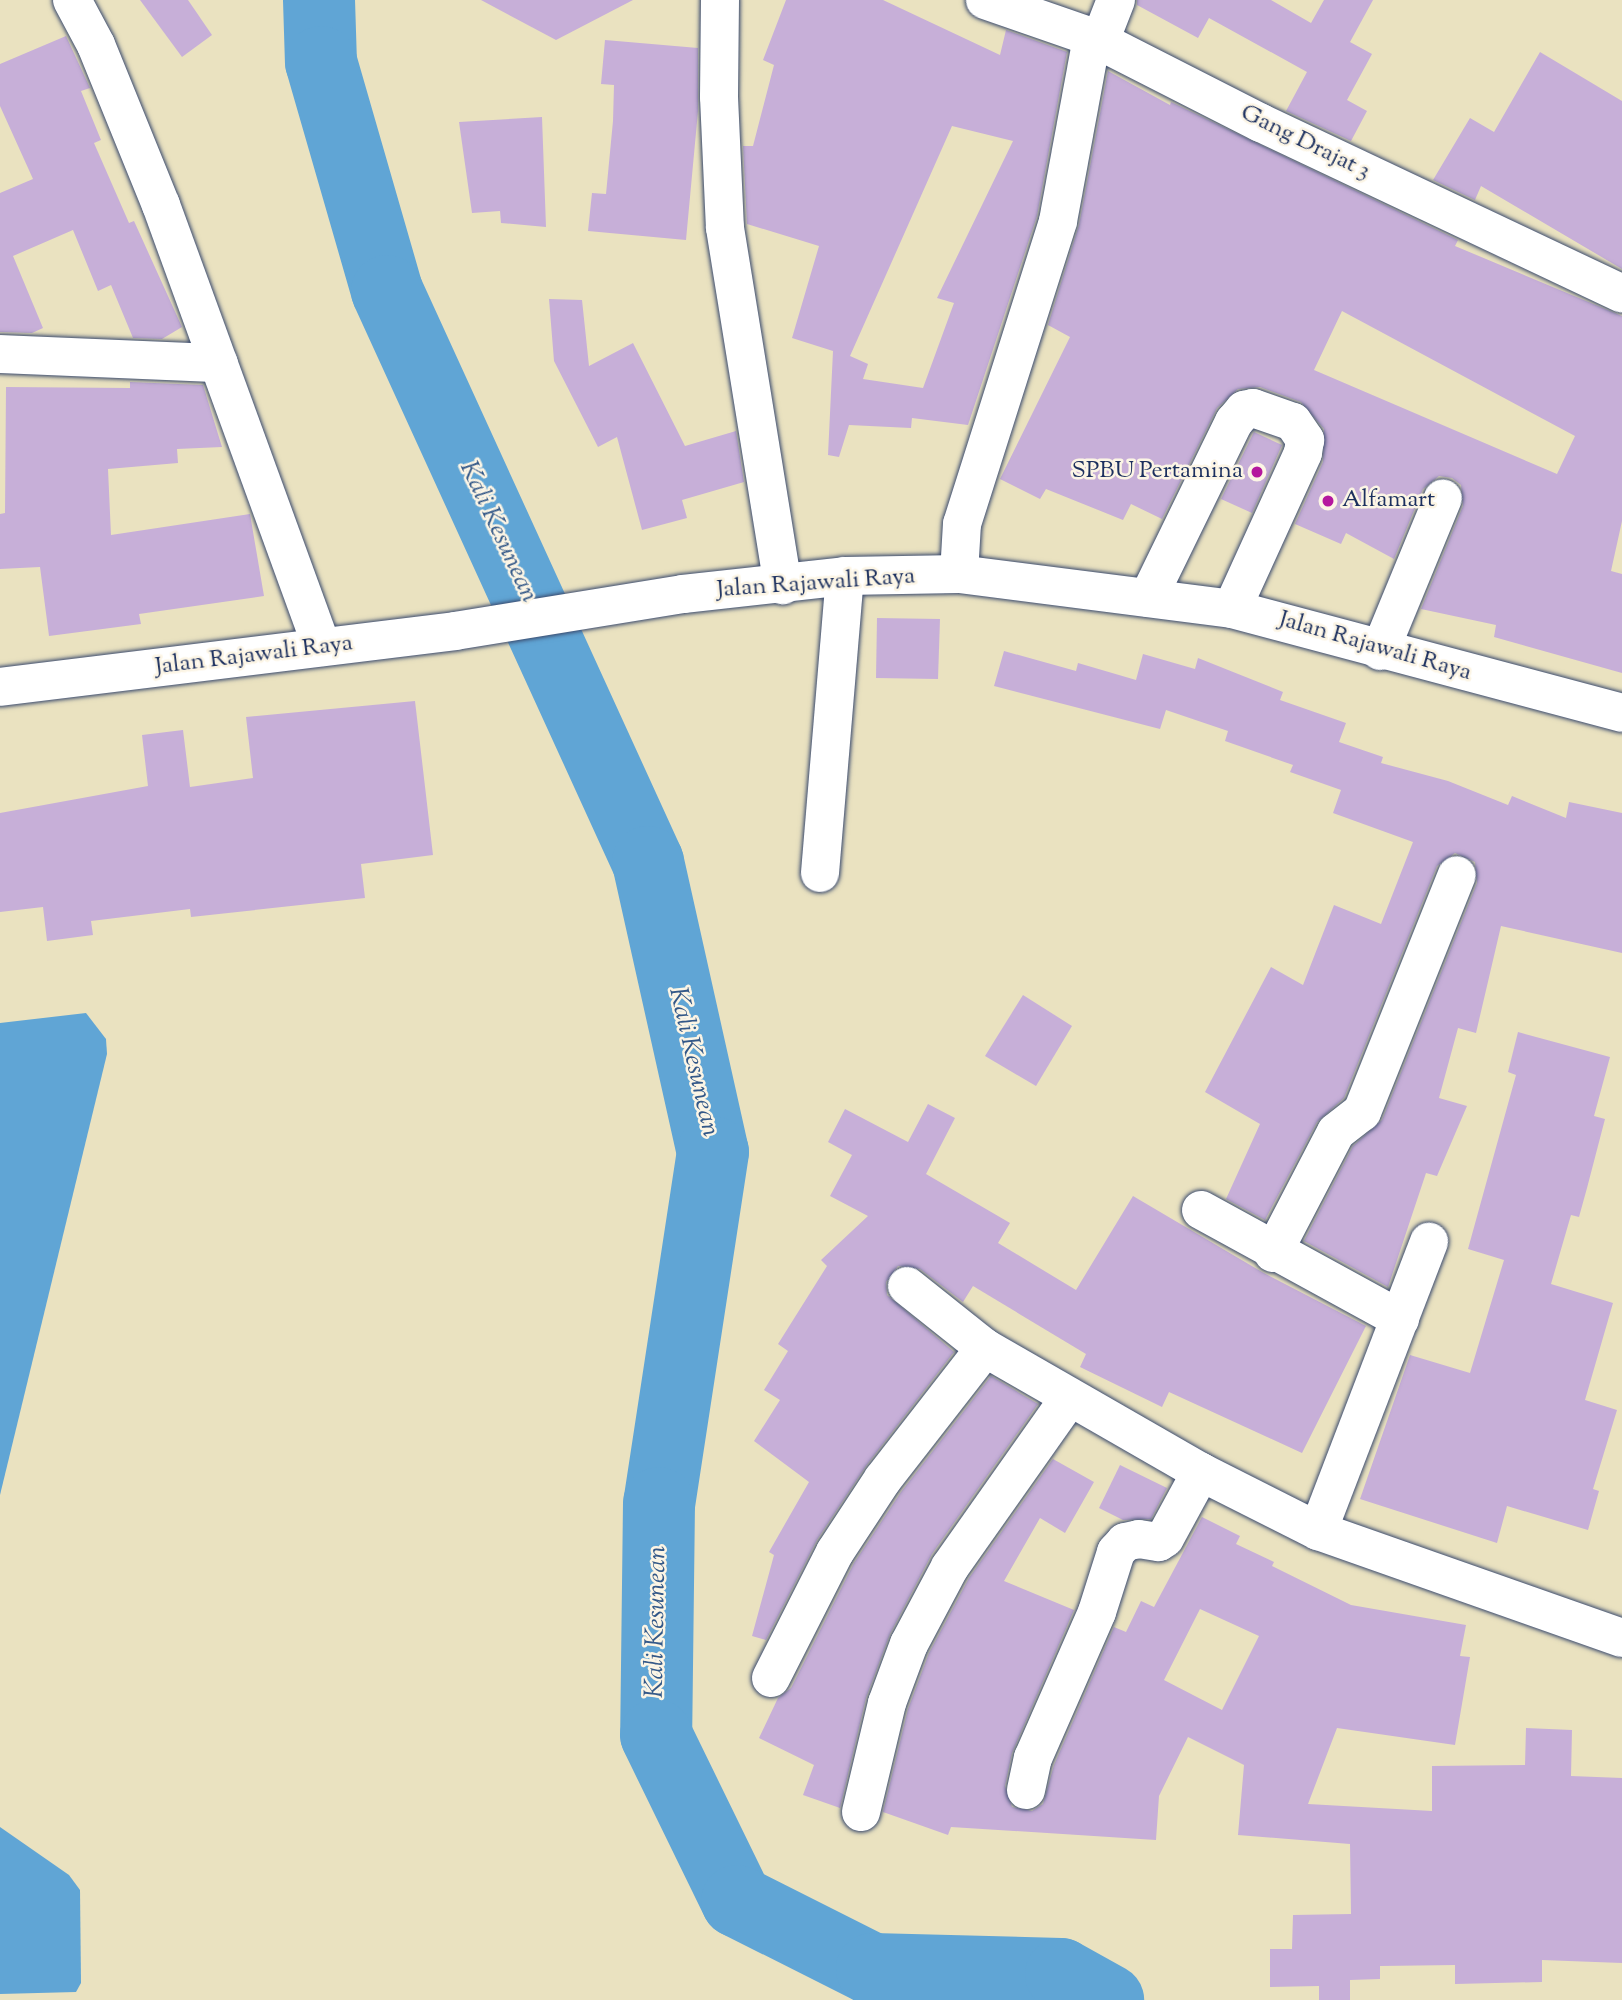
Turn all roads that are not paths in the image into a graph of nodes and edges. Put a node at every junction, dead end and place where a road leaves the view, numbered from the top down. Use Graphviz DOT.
graph roads {
  1 [pos="72,0"];
  2 [pos="720,0"];
  3 [pos="985,0"];
  4 [pos="1116,0"];
  5 [pos="1096,39"];
  6 [pos="1622,294"];
  7 [pos="0,354"];
  8 [pos="219,363"];
  9 [pos="1443,498"];
  10 [pos="959,574"];
  11 [pos="845,576"];
  12 [pos="783,584"];
  13 [pos="1148,598"];
  14 [pos="1232,609"];
  15 [pos="322,647"];
  16 [pos="1380,650"];
  17 [pos="0,687"];
  18 [pos="1622,712"];
  19 [pos="820,873"];
  20 [pos="1457,875"];
  21 [pos="1200,1210"];
  22 [pos="1429,1242"];
  23 [pos="1273,1253"];
  24 [pos="908,1286"];
  25 [pos="1400,1320"];
  26 [pos="985,1348"];
  27 [pos="1069,1398"];
  28 [pos="1201,1472"];
  29 [pos="1318,1531"];
  30 [pos="1622,1638"];
  31 [pos="771,1678"];
  32 [pos="1026,1790"];
  33 [pos="861,1812"];
  1 -- 8 [label="street"];
  2 -- 12 [label="street"];
  3 -- 5 [label="street, Gang Drajat 3"];
  4 -- 5 [label="street"];
  5 -- 6 [label="street, Gang Drajat 3"];
  5 -- 10 [label="street"];
  7 -- 8 [label="street"];
  8 -- 15 [label="street"];
  9 -- 16 [label="street"];
  10 -- 11 [label="street, Jalan Rajawali Raya"];
  10 -- 13 [label="street, Jalan Rajawali Raya"];
  11 -- 12 [label="street, Jalan Rajawali Raya"];
  11 -- 19 [label="street"];
  12 -- 15 [label="street, Jalan Rajawali Raya"];
  13 -- 14 [label="street, Jalan Rajawali Raya"];
  13 -- 14 [label="street"];
  14 -- 16 [label="street, Jalan Rajawali Raya"];
  15 -- 17 [label="street, Jalan Rajawali Raya"];
  16 -- 18 [label="street, Jalan Rajawali Raya"];
  20 -- 23 [label="street"];
  21 -- 23 [label="street"];
  22 -- 25 [label="street"];
  23 -- 25 [label="street"];
  24 -- 26 [label="street"];
  25 -- 29 [label="street"];
  26 -- 27 [label="street"];
  26 -- 31 [label="street"];
  27 -- 28 [label="street"];
  27 -- 33 [label="street"];
  28 -- 29 [label="street"];
  28 -- 32 [label="street"];
  29 -- 30 [label="street"];
}
